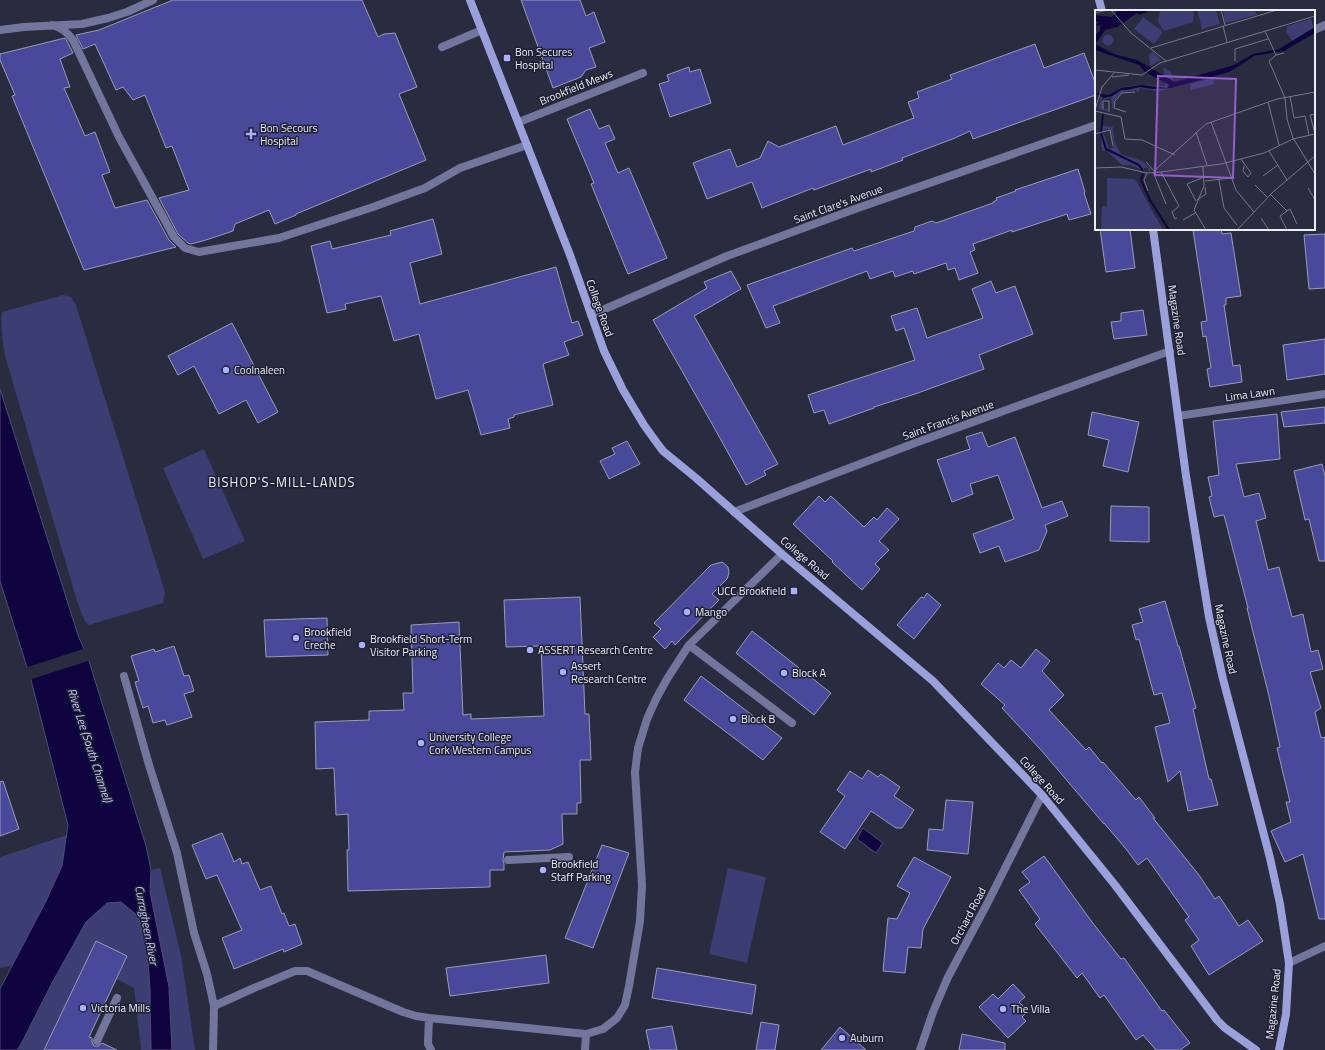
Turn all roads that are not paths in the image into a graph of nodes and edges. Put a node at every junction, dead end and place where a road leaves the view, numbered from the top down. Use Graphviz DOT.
graph roads {
  1 [pos="152,0"];
  2 [pos="470,0"];
  3 [pos="1099,0"];
  4 [pos="1102,10"];
  5 [pos="1325,25"];
  6 [pos="52,26"];
  7 [pos="0,30"];
  8 [pos="482,30"];
  9 [pos="1315,30"];
  10 [pos="442,47"];
  11 [pos="642,73"];
  12 [pos="518,122"];
  13 [pos="1095,125"];
  14 [pos="527,145"];
  15 [pos="1153,230"];
  16 [pos="591,314"];
  17 [pos="1170,351"];
  18 [pos="1325,394"];
  19 [pos="1178,416"];
  20 [pos="734,512"];
  21 [pos="782,554"];
  22 [pos="689,646"];
  23 [pos="124,676"];
  24 [pos="792,723"];
  25 [pos="1042,795"];
  26 [pos="569,857"];
  27 [pos="508,860"];
  28 [pos="1325,946"];
  29 [pos="1289,963"];
  30 [pos="117,998"];
  31 [pos="214,1006"];
  32 [pos="429,1018"];
  33 [pos="586,1034"];
  34 [pos="97,1041"];
  35 [pos="213,1050"];
  36 [pos="431,1050"];
  37 [pos="585,1050"];
  38 [pos="920,1050"];
  39 [pos="1256,1050"];
  40 [pos="1279,1050"];
  1 -- 6 [label="street"];
  2 -- 8 [label="street, College Road"];
  3 -- 4 [label="street"];
  5 -- 9 [label="street"];
  6 -- 7 [label="street"];
  6 -- 14 [label="street"];
  8 -- 10 [label="street"];
  8 -- 12 [label="street, College Road"];
  11 -- 12 [label="street, Brookfield Mews"];
  12 -- 14 [label="street, College Road"];
  13 -- 16 [label="street, Saint Clare's Avenue"];
  14 -- 16 [label="street, College Road"];
  15 -- 17 [label="street, Magazine Road"];
  16 -- 20 [label="street, College Road"];
  17 -- 19 [label="street, Magazine Road"];
  17 -- 20 [label="street, Saint Francis Avenue"];
  18 -- 19 [label="street, Lima Lawn"];
  19 -- 29 [label="street, Magazine Road"];
  20 -- 21 [label="street, College Road"];
  21 -- 22 [label="street"];
  21 -- 25 [label="street, College Road"];
  22 -- 24 [label="street"];
  22 -- 33 [label="street"];
  23 -- 31 [label="street"];
  25 -- 38 [label="street, Orchard Road"];
  25 -- 39 [label="street, College Road"];
  26 -- 27 [label="street"];
  28 -- 29 [label="street"];
  29 -- 40 [label="street, Magazine Road"];
  30 -- 34 [label="street"];
  31 -- 32 [label="street"];
  31 -- 35 [label="street"];
  32 -- 33 [label="street"];
  32 -- 36 [label="street"];
  33 -- 37 [label="street"];
}
